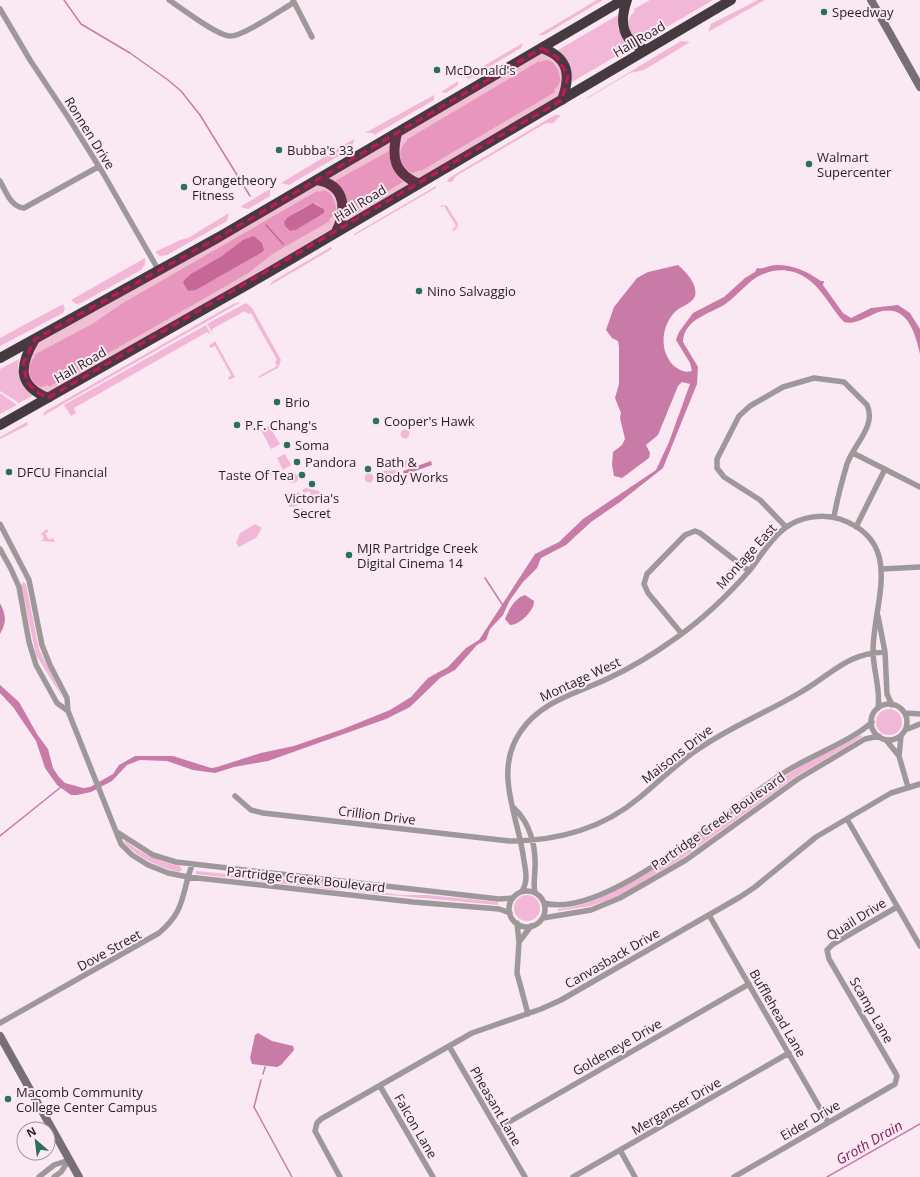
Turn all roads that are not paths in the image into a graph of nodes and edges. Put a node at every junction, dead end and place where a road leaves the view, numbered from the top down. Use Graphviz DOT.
graph roads {
  1 [pos="169,0"];
  2 [pos="623,0"];
  3 [pos="627,0"];
  4 [pos="731,0"];
  5 [pos="871,0"];
  6 [pos="293,1"];
  7 [pos="0,9"];
  8 [pos="312,37"];
  9 [pos="542,48"];
  10 [pos="646,50"];
  11 [pos="920,87"];
  12 [pos="562,100"];
  13 [pos="397,133"];
  14 [pos="98,167"];
  15 [pos="317,180"];
  16 [pos="0,181"];
  17 [pos="419,184"];
  18 [pos="336,232"];
  19 [pos="159,271"];
  20 [pos="35,339"];
  21 [pos="0,358"];
  22 [pos="48,398"];
  23 [pos="0,425"];
  24 [pos="853,453"];
  25 [pos="884,469"];
  26 [pos="920,487"];
  27 [pos="834,517"];
  28 [pos="0,524"];
  29 [pos="786,527"];
  30 [pos="856,527"];
  31 [pos="0,549"];
  32 [pos="920,567"];
  33 [pos="882,569"];
  34 [pos="749,571"];
  35 [pos="878,616"];
  36 [pos="682,634"];
  37 [pos="884,652"];
  38 [pos="873,653"];
  39 [pos="892,705"];
  40 [pos="878,708"];
  41 [pos="68,711"];
  42 [pos="905,713"];
  43 [pos="920,714"];
  44 [pos="872,722"];
  45 [pos="920,724"];
  46 [pos="905,730"];
  47 [pos="879,736"];
  48 [pos="901,736"];
  49 [pos="886,740"];
  50 [pos="899,756"];
  51 [pos="920,784"];
  52 [pos="908,787"];
  53 [pos="236,796"];
  54 [pos="514,808"];
  55 [pos="847,819"];
  56 [pos="117,832"];
  57 [pos="522,840"];
  58 [pos="532,840"];
  59 [pos="192,865"];
  60 [pos="188,877"];
  61 [pos="522,891"];
  62 [pos="535,892"];
  63 [pos="513,898"];
  64 [pos="544,903"];
  65 [pos="897,907"];
  66 [pos="510,913"];
  67 [pos="709,915"];
  68 [pos="543,918"];
  69 [pos="517,923"];
  70 [pos="531,926"];
  71 [pos="519,942"];
  72 [pos="920,946"];
  73 [pos="827,950"];
  74 [pos="749,984"];
  75 [pos="528,1014"];
  76 [pos="0,1023"];
  77 [pos="0,1036"];
  78 [pos="449,1046"];
  79 [pos="788,1054"];
  80 [pos="896,1080"];
  81 [pos="380,1086"];
  82 [pos="828,1122"];
  83 [pos="497,1129"];
  84 [pos="620,1150"];
  85 [pos="69,1160"];
  86 [pos="39,1177"];
  87 [pos="54,1177"];
  88 [pos="79,1177"];
  89 [pos="340,1177"];
  90 [pos="433,1177"];
  91 [pos="525,1177"];
  92 [pos="574,1177"];
  93 [pos="636,1177"];
  94 [pos="734,1177"];
  1 -- 6 [label="street"];
  2 -- 9 [label="highway"];
  3 -- 10 [label="highway"];
  4 -- 10 [label="highway, Hall Road"];
  5 -- 11 [label="main road"];
  6 -- 8 [label="street"];
  7 -- 14 [label="street, Ronnen Drive"];
  9 -- 12 [label="highway"];
  9 -- 13 [label="highway"];
  10 -- 12 [label="highway, Hall Road"];
  12 -- 17 [label="highway, Hall Road"];
  13 -- 15 [label="highway"];
  13 -- 17 [label="highway"];
  14 -- 16 [label="street"];
  14 -- 19 [label="street, Ronnen Drive"];
  15 -- 18 [label="highway"];
  15 -- 19 [label="highway"];
  17 -- 18 [label="highway, Hall Road"];
  18 -- 22 [label="highway, Hall Road"];
  19 -- 20 [label="highway"];
  20 -- 21 [label="highway"];
  20 -- 22 [label="highway"];
  22 -- 23 [label="highway, Hall Road"];
  24 -- 25 [label="street"];
  24 -- 27 [label="street"];
  24 -- 29 [label="street"];
  25 -- 26 [label="street"];
  25 -- 30 [label="street"];
  27 -- 29 [label="street, Montage East"];
  27 -- 30 [label="street, Montage East"];
  28 -- 41 [label="street, Partridge Creek Boulevard"];
  29 -- 34 [label="street, Montage East"];
  30 -- 33 [label="street, Montage East"];
  31 -- 41 [label="street, Partridge Creek Boulevard"];
  32 -- 33 [label="street"];
  33 -- 35 [label="street, Montage East"];
  34 -- 36 [label="street, Montage East"];
  34 -- 36 [label="street"];
  35 -- 37 [label="street, Montage East"];
  35 -- 38 [label="street, Montage East"];
  36 -- 54 [label="street, Montage West"];
  37 -- 38 [label="street, Maisons Drive"];
  37 -- 39 [label="street, Montage East"];
  38 -- 40 [label="street, Montage East"];
  38 -- 58 [label="street, Maisons Drive"];
  39 -- 40 [label="street"];
  39 -- 42 [label="street"];
  40 -- 44 [label="street"];
  41 -- 56 [label="street, Partridge Creek Boulevard"];
  42 -- 43 [label="street"];
  42 -- 46 [label="street"];
  44 -- 47 [label="street"];
  44 -- 64 [label="street, Partridge Creek Boulevard"];
  45 -- 46 [label="street"];
  46 -- 48 [label="street"];
  47 -- 49 [label="street"];
  47 -- 68 [label="street, Partridge Creek Boulevard"];
  48 -- 49 [label="street"];
  48 -- 50 [label="street"];
  49 -- 50 [label="street"];
  50 -- 52 [label="street"];
  51 -- 52 [label="street, Canvasback Drive"];
  52 -- 55 [label="street, Canvasback Drive"];
  53 -- 57 [label="street, Crillion Drive"];
  54 -- 57 [label="street, Montage West"];
  54 -- 58 [label="street, Montage West"];
  55 -- 65 [label="street"];
  55 -- 67 [label="street, Canvasback Drive"];
  56 -- 59 [label="street, Partridge Creek Boulevard"];
  56 -- 60 [label="street, Partridge Creek Boulevard"];
  57 -- 58 [label="street, Maisons Drive"];
  57 -- 61 [label="street, Montage West"];
  58 -- 62 [label="street, Montage West"];
  59 -- 60 [label="street, Dove Street"];
  59 -- 63 [label="street, Partridge Creek Boulevard"];
  60 -- 66 [label="street, Partridge Creek Boulevard"];
  60 -- 76 [label="street, Dove Street"];
  61 -- 62 [label="street"];
  61 -- 63 [label="street"];
  62 -- 64 [label="street"];
  63 -- 66 [label="street"];
  64 -- 68 [label="street"];
  65 -- 72 [label="street"];
  65 -- 73 [label="street, Quail Drive"];
  66 -- 69 [label="street"];
  67 -- 74 [label="street, Bufflehead Lane"];
  67 -- 75 [label="street, Canvasback Drive"];
  68 -- 70 [label="street"];
  69 -- 70 [label="street"];
  69 -- 71 [label="street"];
  70 -- 71 [label="street"];
  71 -- 75 [label="street"];
  73 -- 80 [label="street, Scamp Lane"];
  74 -- 79 [label="street, Bufflehead Lane"];
  74 -- 83 [label="street, Goldeneye Drive"];
  75 -- 78 [label="street, Canvasback Drive"];
  77 -- 85 [label="main road"];
  78 -- 81 [label="street, Canvasback Drive"];
  78 -- 83 [label="street, Pheasant Lane"];
  79 -- 82 [label="street, Bufflehead Lane"];
  79 -- 84 [label="street, Merganser Drive"];
  80 -- 82 [label="street, Eider Drive"];
  81 -- 89 [label="street, Canvasback Drive"];
  81 -- 90 [label="street, Falcon Lane"];
  82 -- 94 [label="street, Eider Drive"];
  83 -- 91 [label="street, Pheasant Lane"];
  84 -- 92 [label="street, Merganser Drive"];
  84 -- 93 [label="street"];
  85 -- 86 [label="street"];
  85 -- 87 [label="street"];
  85 -- 88 [label="main road"];
}
